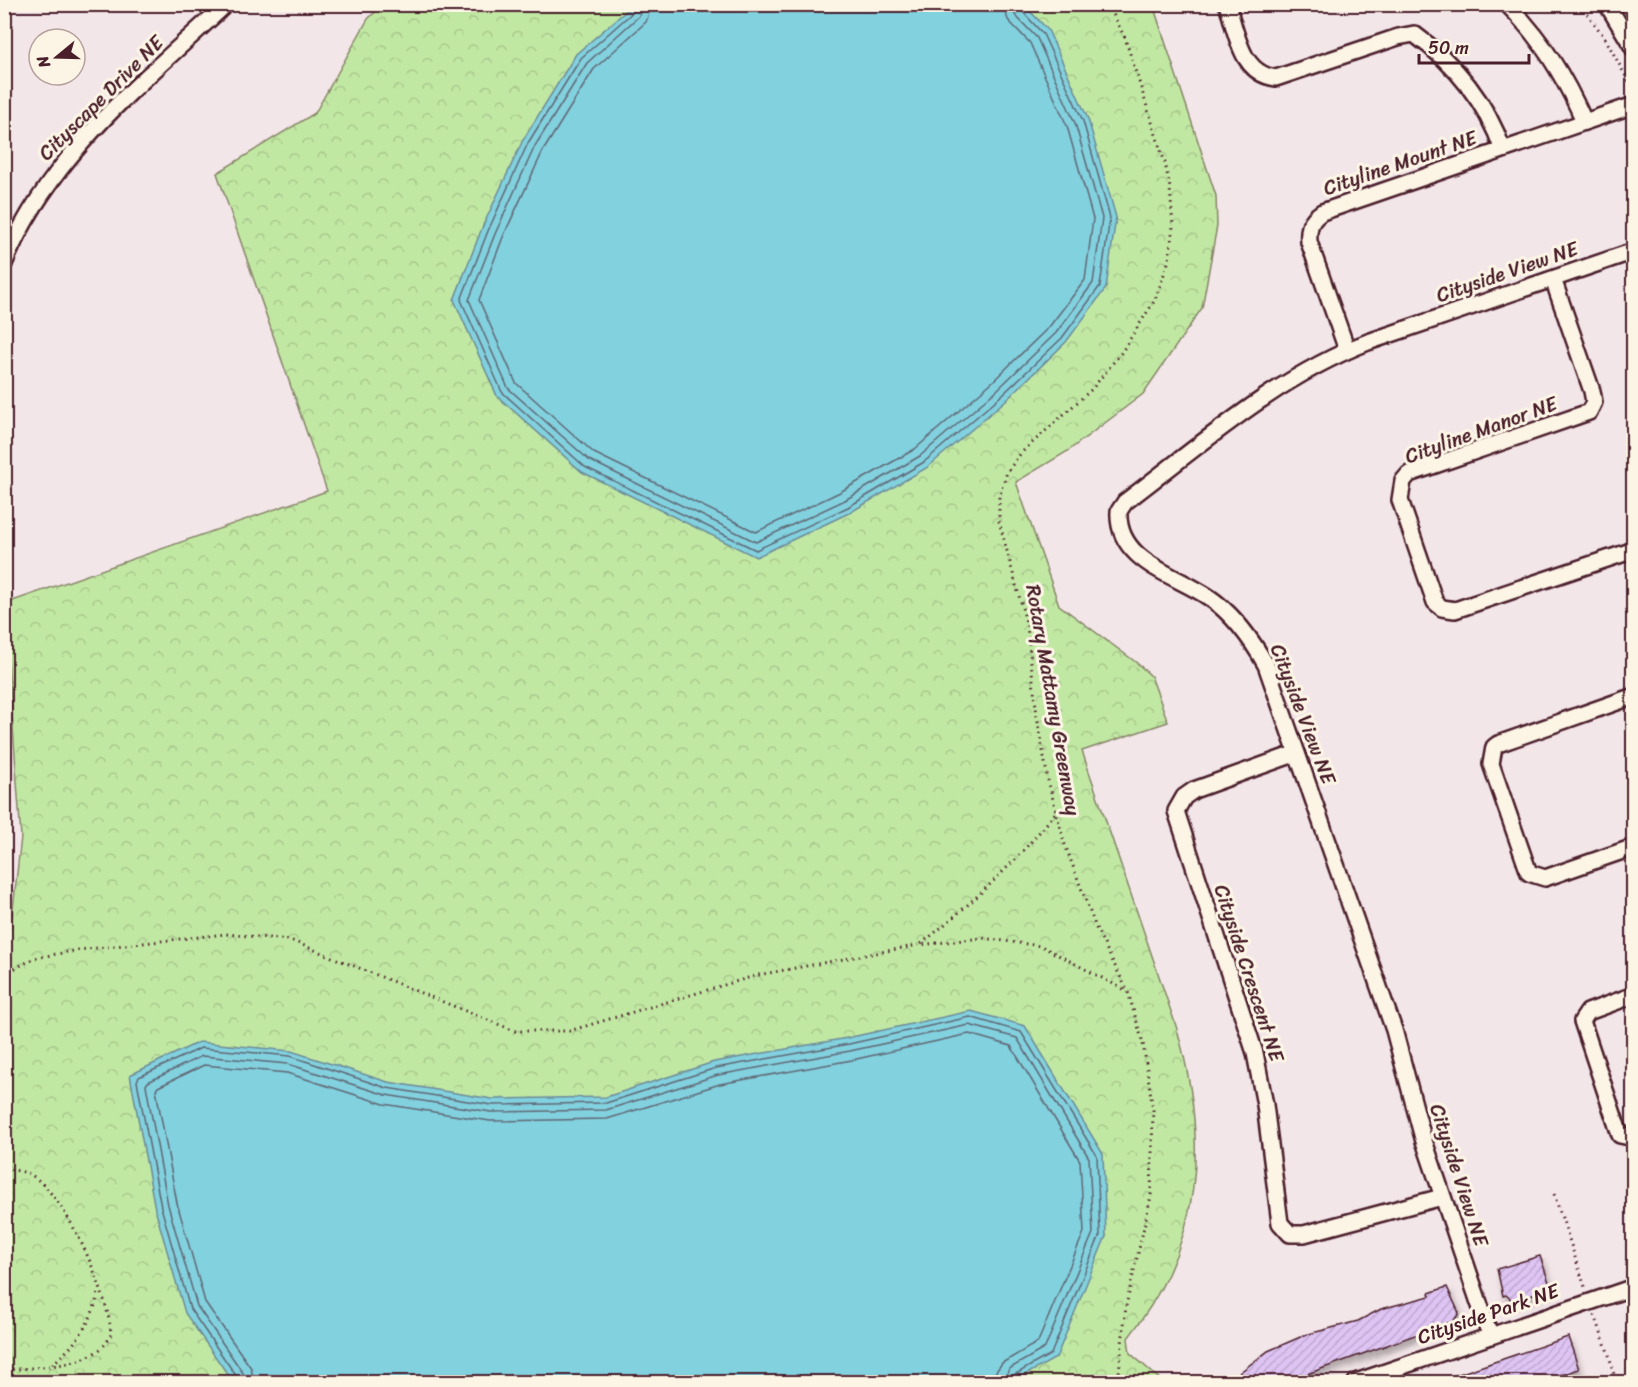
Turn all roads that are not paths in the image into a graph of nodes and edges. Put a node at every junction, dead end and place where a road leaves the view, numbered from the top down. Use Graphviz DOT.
graph roads {
  1 [pos="226,4"];
  2 [pos="1227,4"];
  3 [pos="1507,4"];
  4 [pos="1607,4"];
  5 [pos="1634,49"];
  6 [pos="1634,105"];
  7 [pos="1584,121"];
  8 [pos="1503,150"];
  9 [pos="1633,254"];
  10 [pos="4,264"];
  11 [pos="1553,279"];
  12 [pos="1347,350"];
  13 [pos="1634,550"];
  14 [pos="1634,696"];
  15 [pos="1297,753"];
  16 [pos="1634,847"];
  17 [pos="1634,995"];
  18 [pos="1634,1138"];
  19 [pos="1442,1197"];
  20 [pos="1634,1287"];
  21 [pos="1490,1335"];
  22 [pos="1356,1383"];
  1 -- 10 [label="street, Cityscape Drive NE"];
  2 -- 8 [label="street"];
  3 -- 7 [label="street"];
  4 -- 5 [label="street"];
  6 -- 7 [label="street, Cityline Mount NE"];
  7 -- 8 [label="street, Cityline Mount NE"];
  8 -- 12 [label="street, Cityline Mount NE"];
  9 -- 11 [label="street, Cityside View NE"];
  11 -- 12 [label="street, Cityside View NE"];
  11 -- 13 [label="street, Cityline Manor NE"];
  12 -- 15 [label="street, Cityside View NE"];
  14 -- 16 [label="street"];
  15 -- 19 [label="street, Cityside View NE"];
  15 -- 19 [label="street, Cityside Crescent NE"];
  17 -- 18 [label="street"];
  19 -- 21 [label="street, Cityside View NE"];
  20 -- 21 [label="street, Cityside Park NE"];
  21 -- 22 [label="street, Cityside Park NE"];
}
